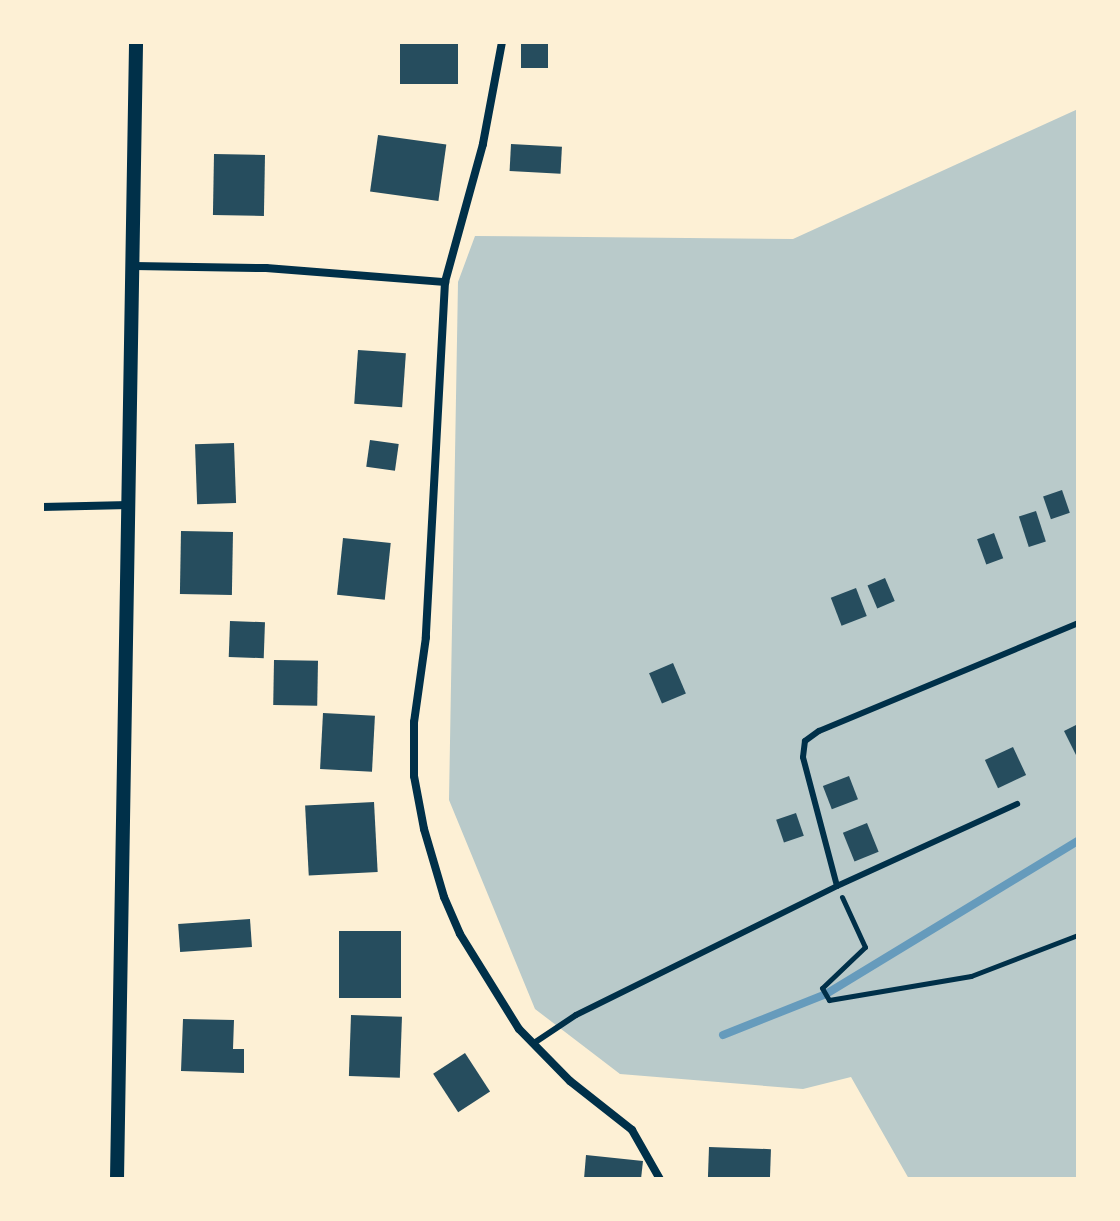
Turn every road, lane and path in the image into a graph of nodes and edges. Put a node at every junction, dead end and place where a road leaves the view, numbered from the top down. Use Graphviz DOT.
graph roads {
  1 [pos="136,42"];
  2 [pos="502,42"];
  3 [pos="134,266"];
  4 [pos="445,282"];
  5 [pos="130,505"];
  6 [pos="42,507"];
  7 [pos="1078,623"];
  8 [pos="1017,804"];
  9 [pos="837,886"];
  10 [pos="1078,935"];
  11 [pos="534,1043"];
  12 [pos="117,1179"];
  13 [pos="660,1179"];
  1 -- 3 [label="street"];
  2 -- 4 [label="street"];
  3 -- 4 [label="street"];
  3 -- 5 [label="street"];
  4 -- 11 [label="street"];
  5 -- 6 [label="street"];
  5 -- 12 [label="street"];
  7 -- 9 [label="lane"];
  8 -- 9 [label="lane"];
  9 -- 10 [label="path"];
  9 -- 11 [label="lane"];
  11 -- 13 [label="street"];
}
